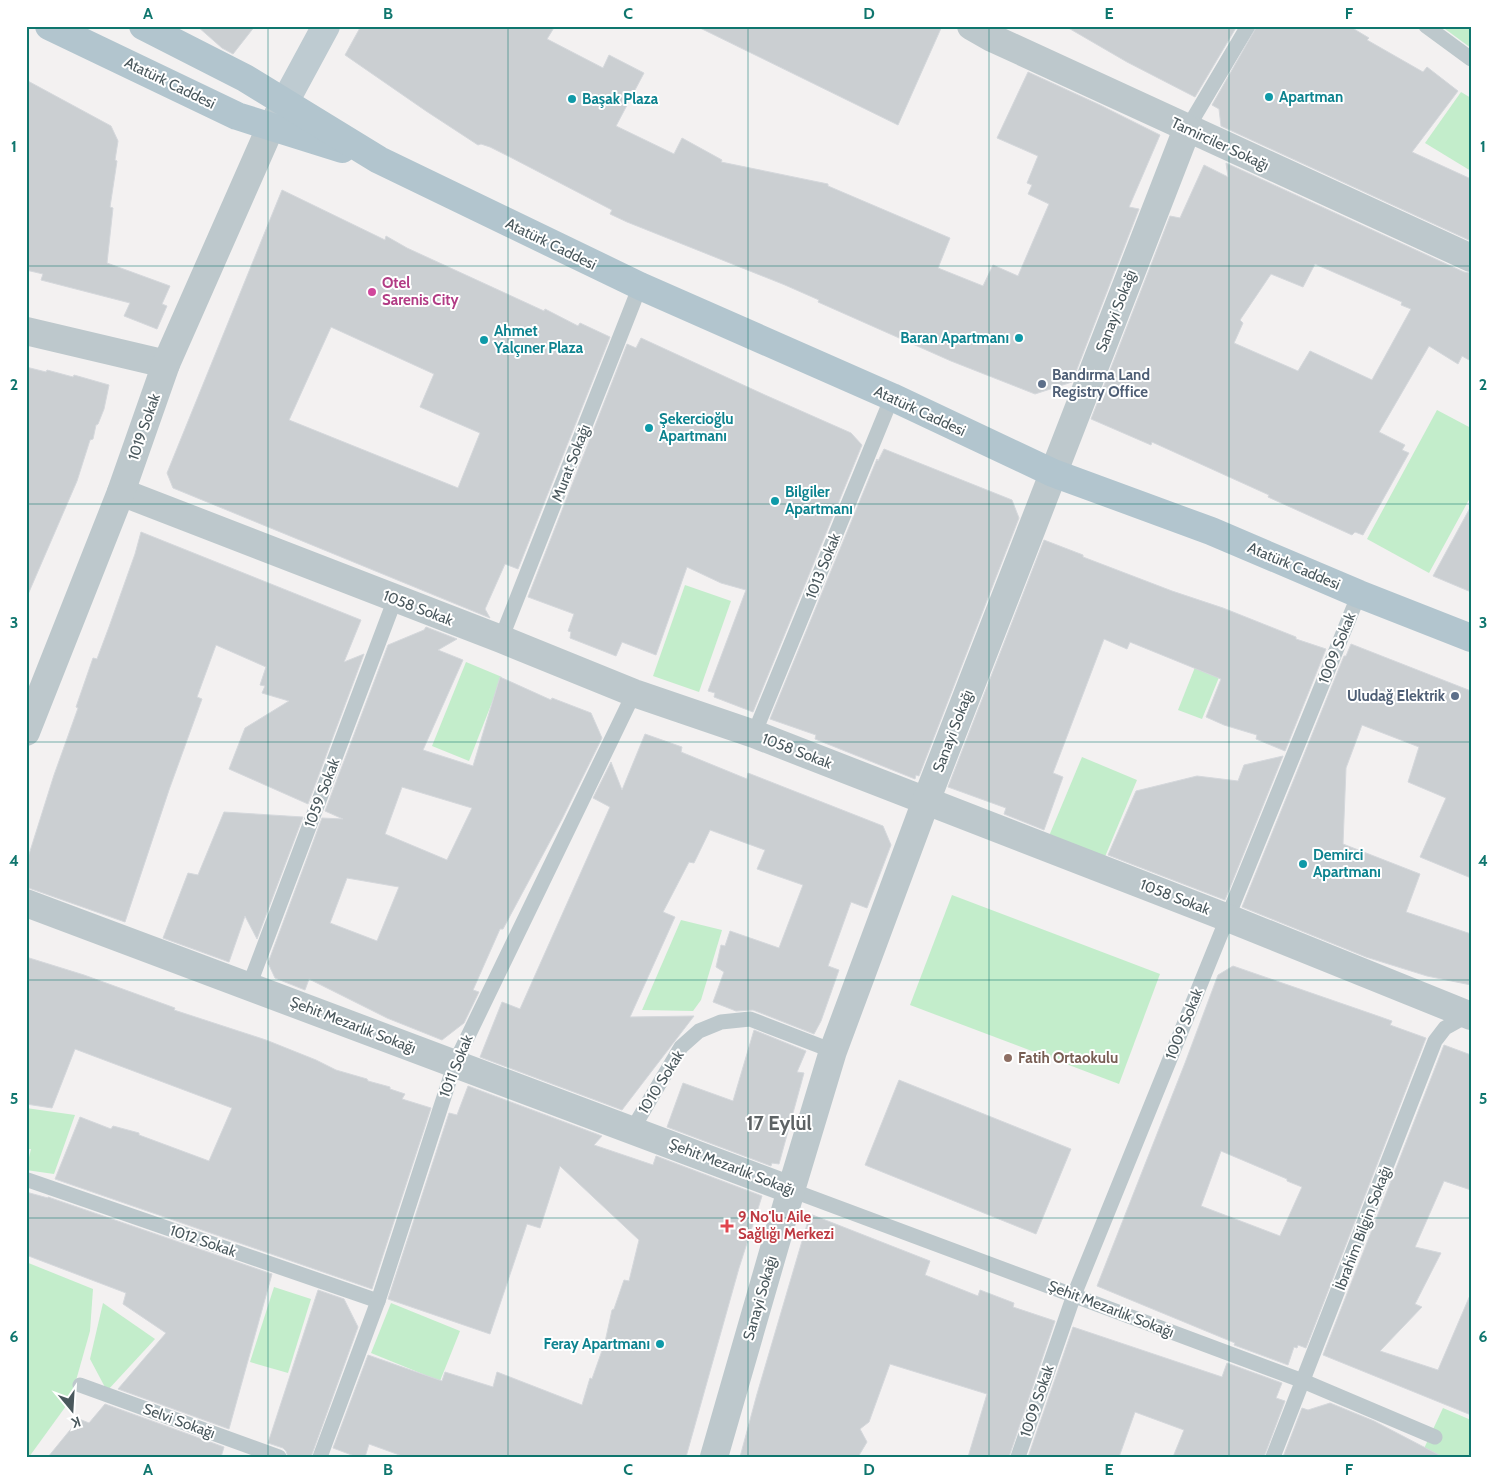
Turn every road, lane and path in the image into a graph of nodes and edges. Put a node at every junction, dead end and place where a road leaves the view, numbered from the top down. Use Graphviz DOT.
graph roads {
  1 [pos="49,26"];
  2 [pos="143,26"];
  3 [pos="326,26"];
  4 [pos="971,26"];
  5 [pos="1248,26"];
  6 [pos="1426,26"];
  7 [pos="1471,59"];
  8 [pos="285,102"];
  9 [pos="272,126"];
  10 [pos="1187,129"];
  11 [pos="379,160"];
  12 [pos="1471,258"];
  13 [pos="640,286"];
  14 [pos="26,331"];
  15 [pos="166,364"];
  16 [pos="892,397"];
  17 [pos="1053,473"];
  18 [pos="121,492"];
  19 [pos="1359,594"];
  20 [pos="395,599"];
  21 [pos="1471,638"];
  22 [pos="501,639"];
  23 [pos="634,693"];
  24 [pos="26,732"];
  25 [pos="754,734"];
  26 [pos="926,801"];
  27 [pos="26,903"];
  28 [pos="1228,918"];
  29 [pos="250,986"];
  30 [pos="1470,1015"];
  31 [pos="834,1051"];
  32 [pos="455,1063"];
  33 [pos="632,1130"];
  34 [pos="28,1180"];
  35 [pos="791,1190"];
  36 [pos="1074,1295"];
  37 [pos="378,1301"];
  38 [pos="1303,1381"];
  39 [pos="80,1385"];
  40 [pos="1435,1437"];
  41 [pos="279,1457"];
  42 [pos="320,1457"];
  43 [pos="714,1457"];
  44 [pos="1018,1457"];
  45 [pos="1273,1457"];
  1 -- 9 [label="main road, Atatürk Caddesi"];
  2 -- 8 [label="main road, Atatürk Caddesi"];
  3 -- 8 [label="main road"];
  4 -- 10 [label="street, Tamirciler Sokağı"];
  5 -- 10 [label="lane, Sanayi Sokağı"];
  6 -- 7 [label="lane"];
  8 -- 9 [label="main road"];
  8 -- 11 [label="main road, Atatürk Caddesi"];
  9 -- 11 [label="main road, Atatürk Caddesi"];
  9 -- 15 [label="street, 1019 Sokak"];
  10 -- 12 [label="street, Tamirciler Sokağı"];
  10 -- 17 [label="street, Sanayi Sokağı"];
  11 -- 13 [label="main road, Atatürk Caddesi"];
  13 -- 16 [label="main road, Atatürk Caddesi"];
  13 -- 22 [label="lane, Murat Sokağı"];
  14 -- 15 [label="street"];
  15 -- 18 [label="street, 1019 Sokak"];
  16 -- 17 [label="main road, Atatürk Caddesi"];
  16 -- 25 [label="lane, 1013 Sokak"];
  17 -- 19 [label="main road, Atatürk Caddesi"];
  17 -- 26 [label="street, Sanayi Sokağı"];
  18 -- 20 [label="street, 1058 Sokak"];
  18 -- 24 [label="street, 1019 Sokak"];
  19 -- 21 [label="main road, Atatürk Caddesi"];
  19 -- 28 [label="lane, 1009 Sokak"];
  20 -- 22 [label="street, 1058 Sokak"];
  20 -- 29 [label="lane, 1059 Sokak"];
  22 -- 23 [label="street, 1058 Sokak"];
  23 -- 25 [label="street, 1058 Sokak"];
  23 -- 32 [label="lane, 1011 Sokak"];
  25 -- 26 [label="street, 1058 Sokak"];
  26 -- 28 [label="street, 1058 Sokak"];
  26 -- 31 [label="street, Sanayi Sokağı"];
  27 -- 29 [label="street, Şehit Mezarlık Sokağı"];
  28 -- 30 [label="street, 1058 Sokak"];
  28 -- 36 [label="lane, 1009 Sokak"];
  29 -- 32 [label="street, Şehit Mezarlık Sokağı"];
  30 -- 38 [label="lane, İbrahim Bilgin Sokağı"];
  31 -- 33 [label="lane, 1010 Sokak"];
  31 -- 35 [label="street, Sanayi Sokağı"];
  32 -- 33 [label="street, Şehit Mezarlık Sokağı"];
  32 -- 37 [label="lane, 1011 Sokak"];
  33 -- 35 [label="street, Şehit Mezarlık Sokağı"];
  34 -- 37 [label="lane, 1012 Sokak"];
  35 -- 36 [label="lane, Şehit Mezarlık Sokağı"];
  35 -- 43 [label="street, Sanayi Sokağı"];
  36 -- 38 [label="lane, Şehit Mezarlık Sokağı"];
  36 -- 44 [label="lane, 1009 Sokak"];
  37 -- 42 [label="lane, 1011 Sokak"];
  38 -- 40 [label="lane, Şehit Mezarlık Sokağı"];
  38 -- 45 [label="lane, İbrahim Bilgin Sokağı"];
  39 -- 41 [label="lane, Selvi Sokağı"];
}
